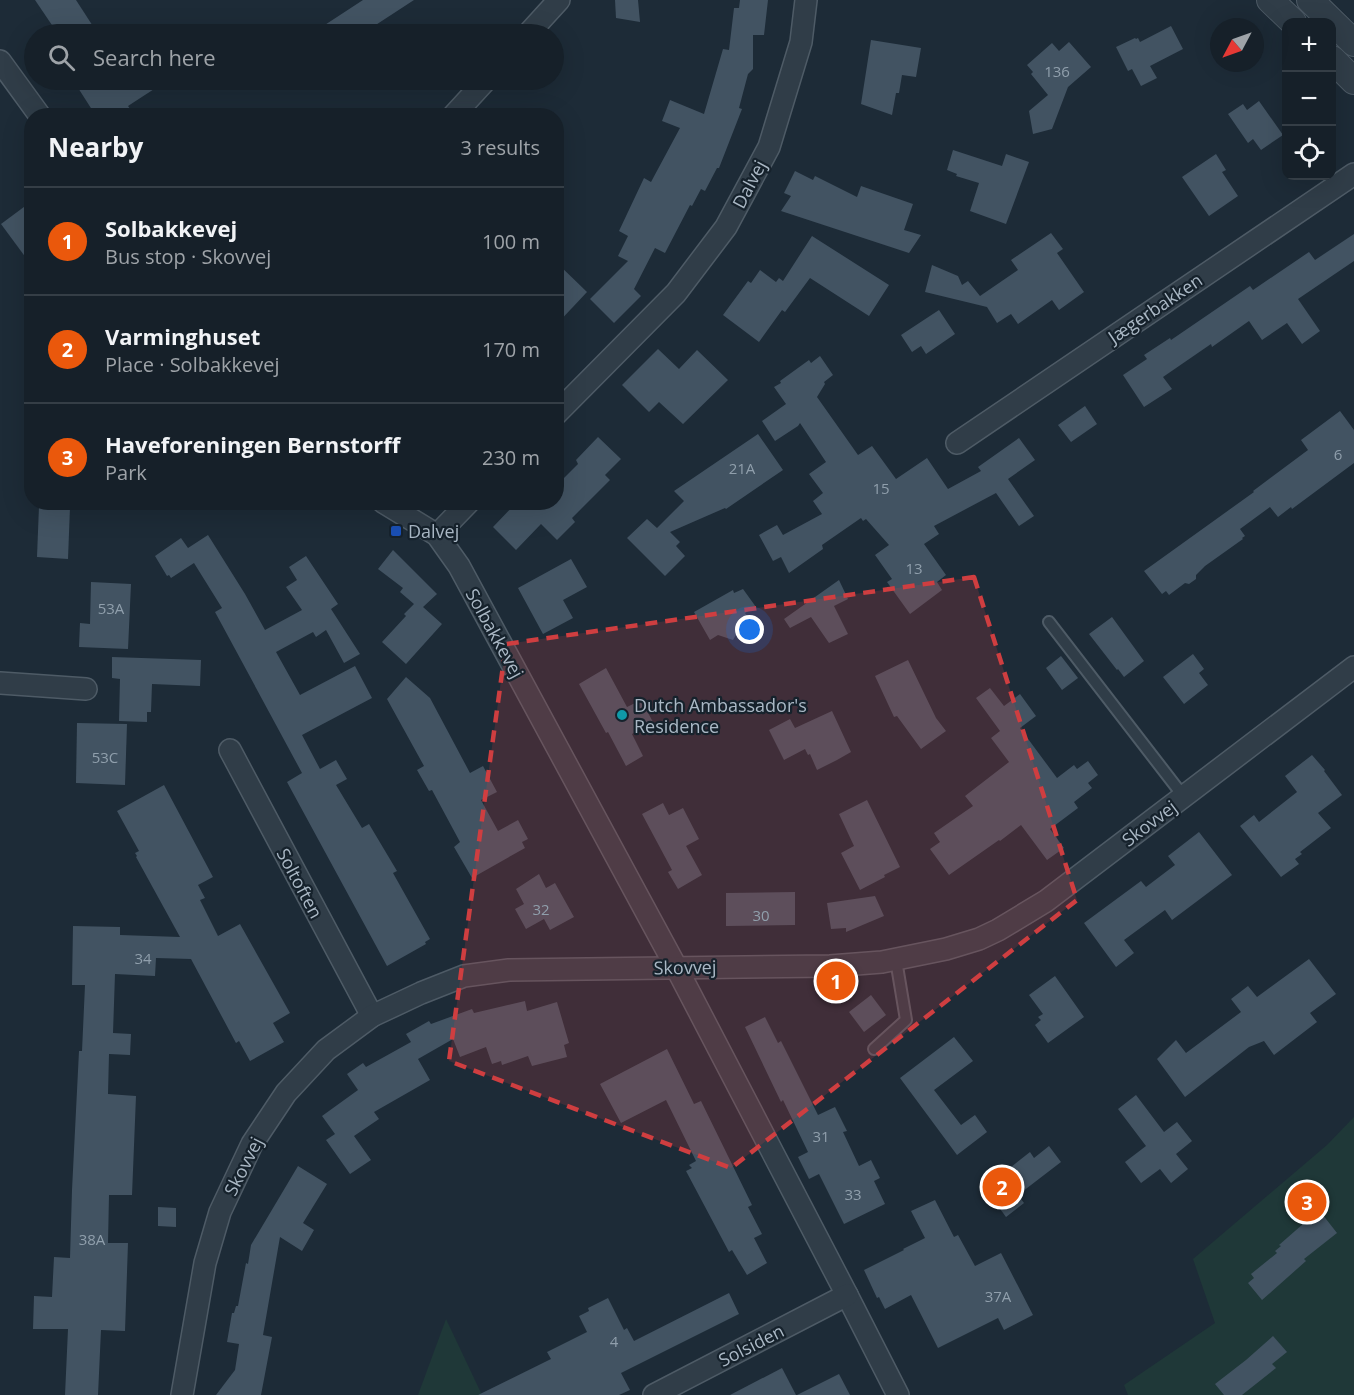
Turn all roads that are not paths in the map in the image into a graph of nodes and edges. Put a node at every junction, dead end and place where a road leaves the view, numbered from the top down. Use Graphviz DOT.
graph roads {
  1 [pos="560,0"];
  2 [pos="806,0"];
  3 [pos="1270,0"];
  4 [pos="1310,0"];
  5 [pos="1289,18"];
  6 [pos="537,24"];
  7 [pos="1354,43"];
  8 [pos="0,61"];
  9 [pos="1336,63"];
  10 [pos="1354,81"];
  11 [pos="477,90"];
  12 [pos="34,108"];
  13 [pos="460,108"];
  14 [pos="1354,174"];
  15 [pos="564,406"];
  16 [pos="957,443"];
  17 [pos="396,510"];
  18 [pos="461,510"];
  19 [pos="437,535"];
  20 [pos="1049,622"];
  21 [pos="1354,667"];
  22 [pos="0,684"];
  23 [pos="86,688"];
  24 [pos="230,750"];
  25 [pos="1184,796"];
  26 [pos="896,960"];
  27 [pos="676,967"];
  28 [pos="372,1016"];
  29 [pos="874,1049"];
  30 [pos="847,1295"];
  31 [pos="182,1395"];
  32 [pos="654,1395"];
  33 [pos="898,1395"];
  1 -- 6 [label="street"];
  2 -- 15 [label="street, Dalvej"];
  3 -- 5 [label="street"];
  4 -- 7 [label="street"];
  8 -- 12 [label="street"];
  9 -- 10 [label="street"];
  11 -- 13 [label="street"];
  14 -- 16 [label="street, Jægerbakken"];
  17 -- 19 [label="street, Solbakkevej"];
  18 -- 19 [label="street"];
  19 -- 27 [label="street, Solbakkevej"];
  20 -- 25 [label="lane"];
  21 -- 25 [label="street, Skovvej"];
  22 -- 23 [label="street"];
  24 -- 28 [label="street, Soltoften"];
  25 -- 26 [label="street, Skovvej"];
  26 -- 27 [label="street, Skovvej"];
  26 -- 29 [label="lane"];
  27 -- 28 [label="street, Skovvej"];
  27 -- 30 [label="street, Solbakkevej"];
  28 -- 31 [label="street, Skovvej"];
  30 -- 32 [label="street, Solsiden"];
  30 -- 33 [label="street, Solbakkevej"];
}
